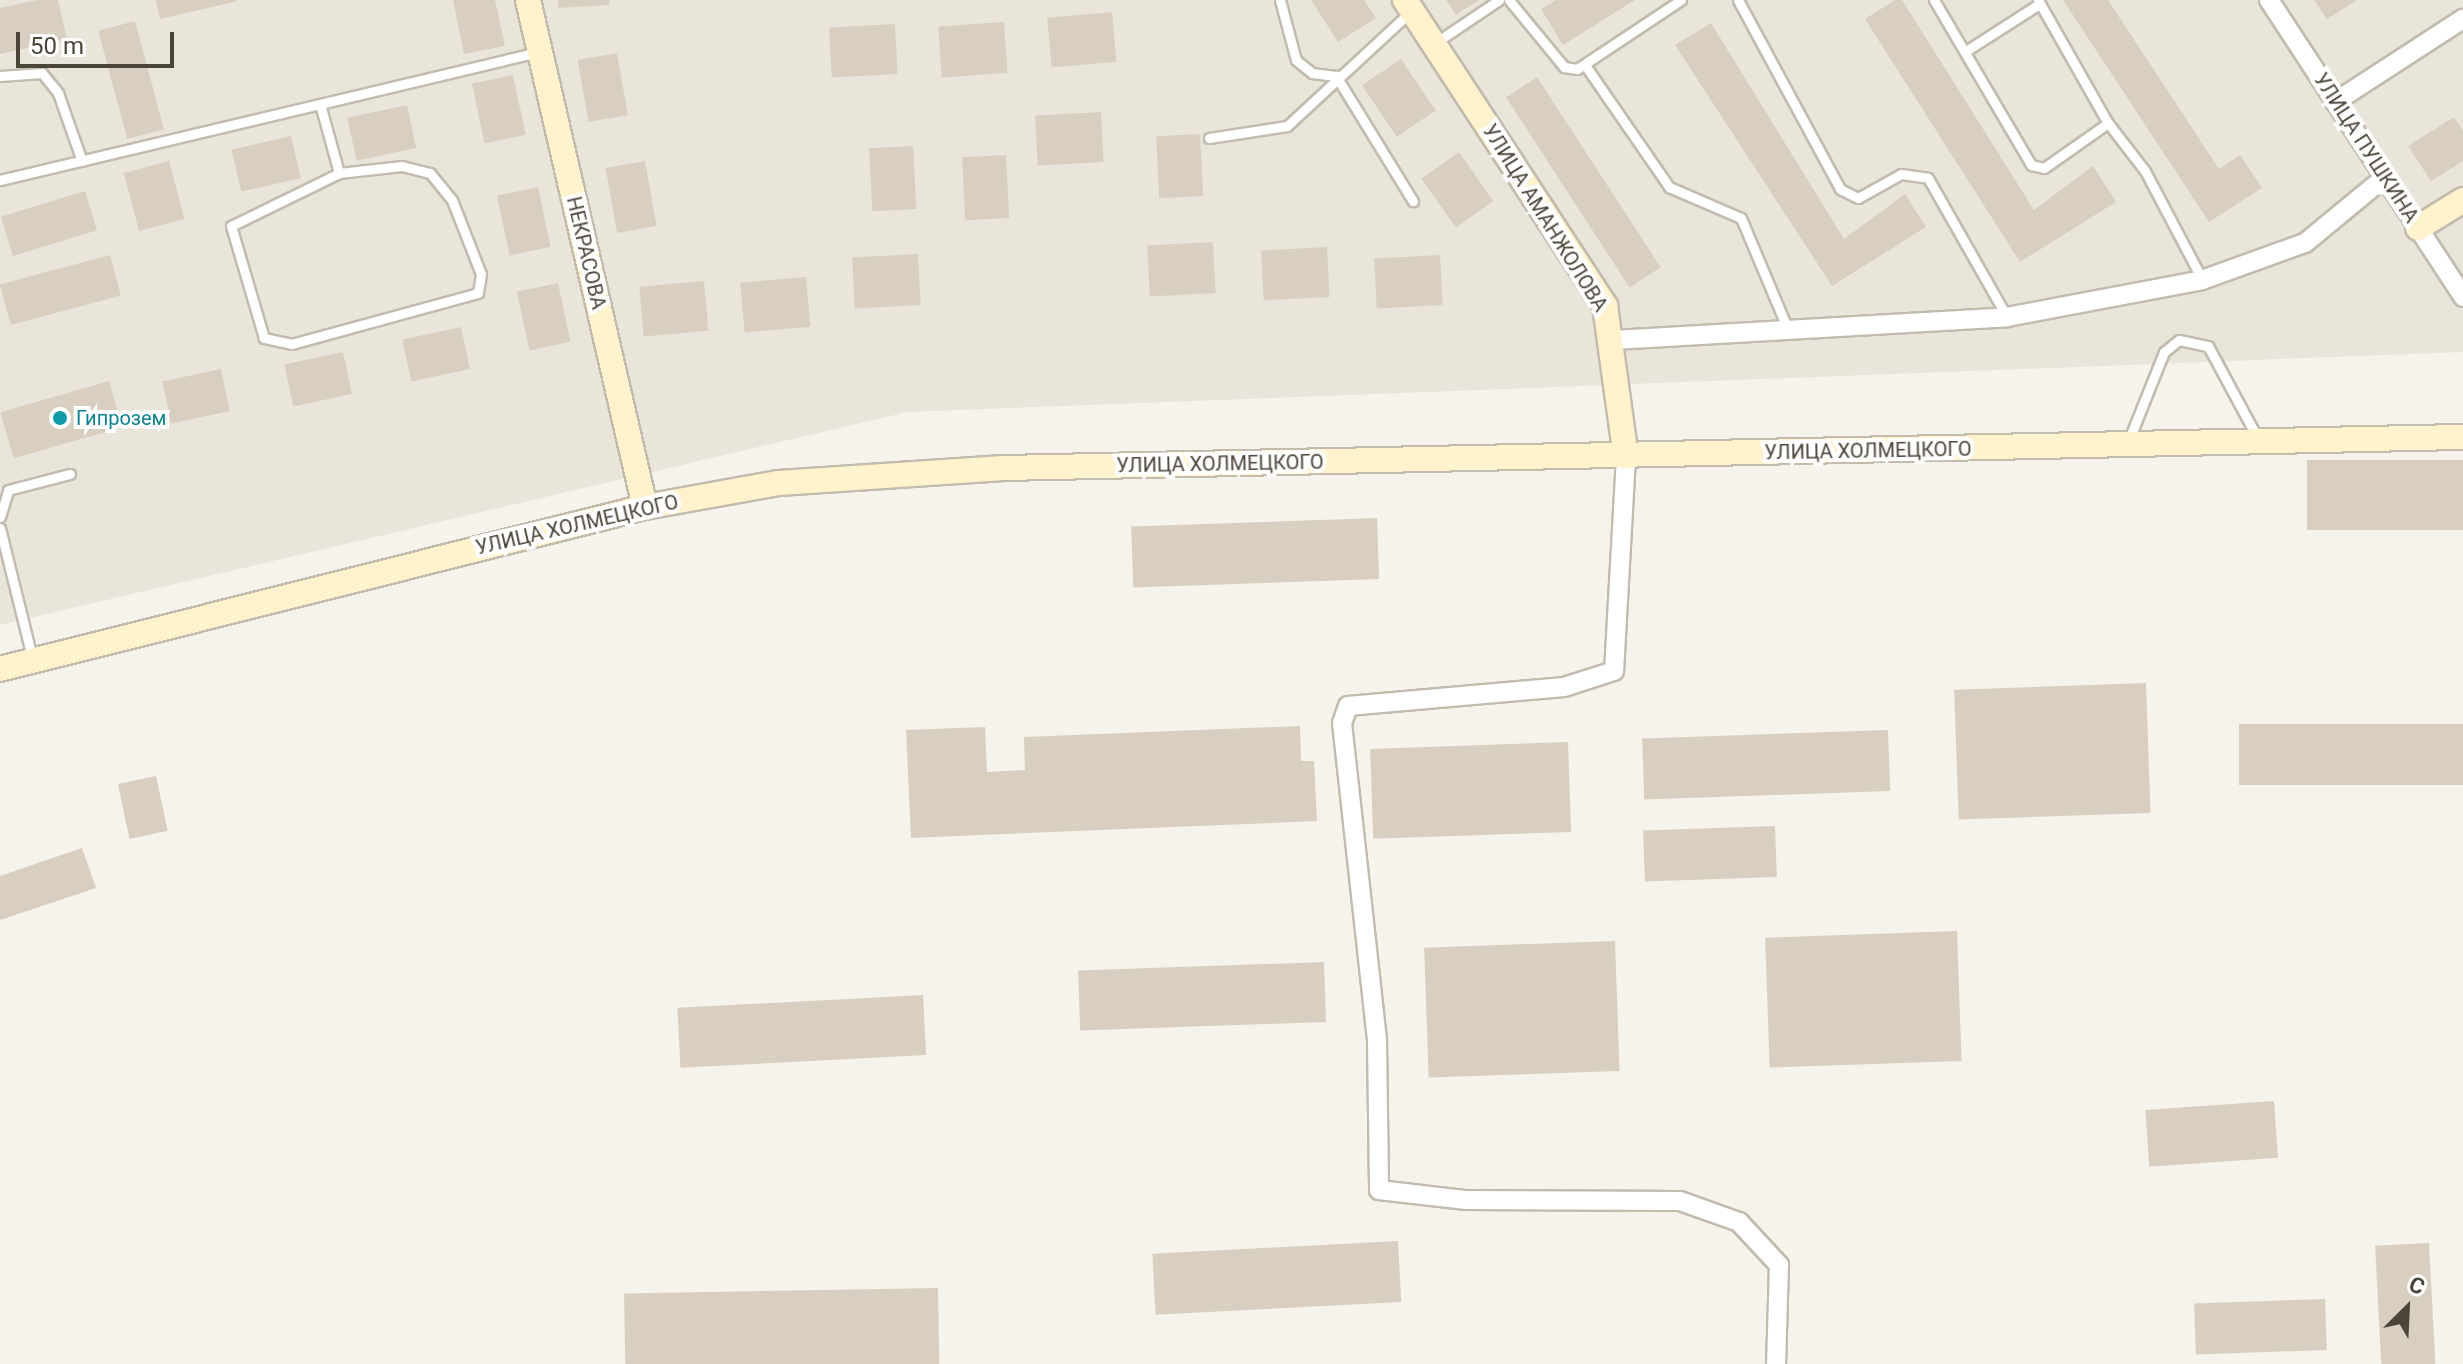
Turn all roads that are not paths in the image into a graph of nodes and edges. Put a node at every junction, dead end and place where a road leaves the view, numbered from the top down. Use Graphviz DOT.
graph roads {
  1 [pos="528,0"];
  2 [pos="1280,0"];
  3 [pos="1499,0"];
  4 [pos="1509,0"];
  5 [pos="1681,0"];
  6 [pos="1738,0"];
  7 [pos="1934,0"];
  8 [pos="2269,0"];
  9 [pos="2039,2"];
  10 [pos="1409,5"];
  11 [pos="2463,19"];
  12 [pos="1434,44"];
  13 [pos="1969,49"];
  14 [pos="540,52"];
  15 [pos="1587,68"];
  16 [pos="0,76"];
  17 [pos="1336,76"];
  18 [pos="2335,102"];
  19 [pos="320,104"];
  20 [pos="2108,123"];
  21 [pos="1209,138"];
  22 [pos="82,161"];
  23 [pos="339,173"];
  24 [pos="2385,177"];
  25 [pos="0,180"];
  26 [pos="2463,200"];
  27 [pos="1413,201"];
  28 [pos="2418,228"];
  29 [pos="2202,280"];
  30 [pos="2463,297"];
  31 [pos="2007,317"];
  32 [pos="1788,330"];
  33 [pos="1614,340"];
  34 [pos="2463,437"];
  35 [pos="2259,442"];
  36 [pos="2127,445"];
  37 [pos="1626,457"];
  38 [pos="70,474"];
  39 [pos="645,507"];
  40 [pos="0,517"];
  41 [pos="0,528"];
  42 [pos="33,661"];
  43 [pos="0,669"];
  44 [pos="1776,1364"];
  1 -- 14 [label="street, НЕКРАСОВА"];
  2 -- 17 [label="lane"];
  3 -- 12 [label="lane"];
  4 -- 15 [label="lane"];
  5 -- 15 [label="lane"];
  6 -- 31 [label="lane"];
  7 -- 13 [label="lane"];
  8 -- 18 [label="street, УЛИЦА ПУШКИНА"];
  9 -- 13 [label="lane"];
  9 -- 20 [label="lane"];
  10 -- 12 [label="street, УЛИЦА АМАНЖОЛОВА"];
  10 -- 17 [label="lane"];
  11 -- 18 [label="street"];
  12 -- 33 [label="street, УЛИЦА АМАНЖОЛОВА"];
  13 -- 20 [label="lane"];
  14 -- 19 [label="lane"];
  14 -- 39 [label="street, НЕКРАСОВА"];
  15 -- 32 [label="lane"];
  16 -- 22 [label="lane"];
  17 -- 21 [label="lane"];
  17 -- 27 [label="lane"];
  18 -- 24 [label="street, УЛИЦА ПУШКИНА"];
  19 -- 22 [label="lane"];
  19 -- 23 [label="lane"];
  20 -- 29 [label="lane"];
  22 -- 25 [label="lane"];
  23 -- 23 [label="lane"];
  24 -- 28 [label="street, УЛИЦА ПУШКИНА"];
  24 -- 29 [label="street"];
  26 -- 28 [label="street"];
  28 -- 30 [label="street, УЛИЦА ПУШКИНА"];
  29 -- 31 [label="street"];
  31 -- 32 [label="street"];
  32 -- 33 [label="street"];
  33 -- 37 [label="street, УЛИЦА АМАНЖОЛОВА"];
  34 -- 35 [label="street, УЛИЦА ХОЛМЕЦКОГО"];
  35 -- 36 [label="street, УЛИЦА ХОЛМЕЦКОГО"];
  35 -- 36 [label="lane"];
  36 -- 37 [label="street, УЛИЦА ХОЛМЕЦКОГО"];
  37 -- 39 [label="street, УЛИЦА ХОЛМЕЦКОГО"];
  37 -- 44 [label="street"];
  38 -- 40 [label="lane"];
  39 -- 42 [label="street, УЛИЦА ХОЛМЕЦКОГО"];
  41 -- 42 [label="lane"];
  42 -- 43 [label="street, УЛИЦА ХОЛМЕЦКОГО"];
}
